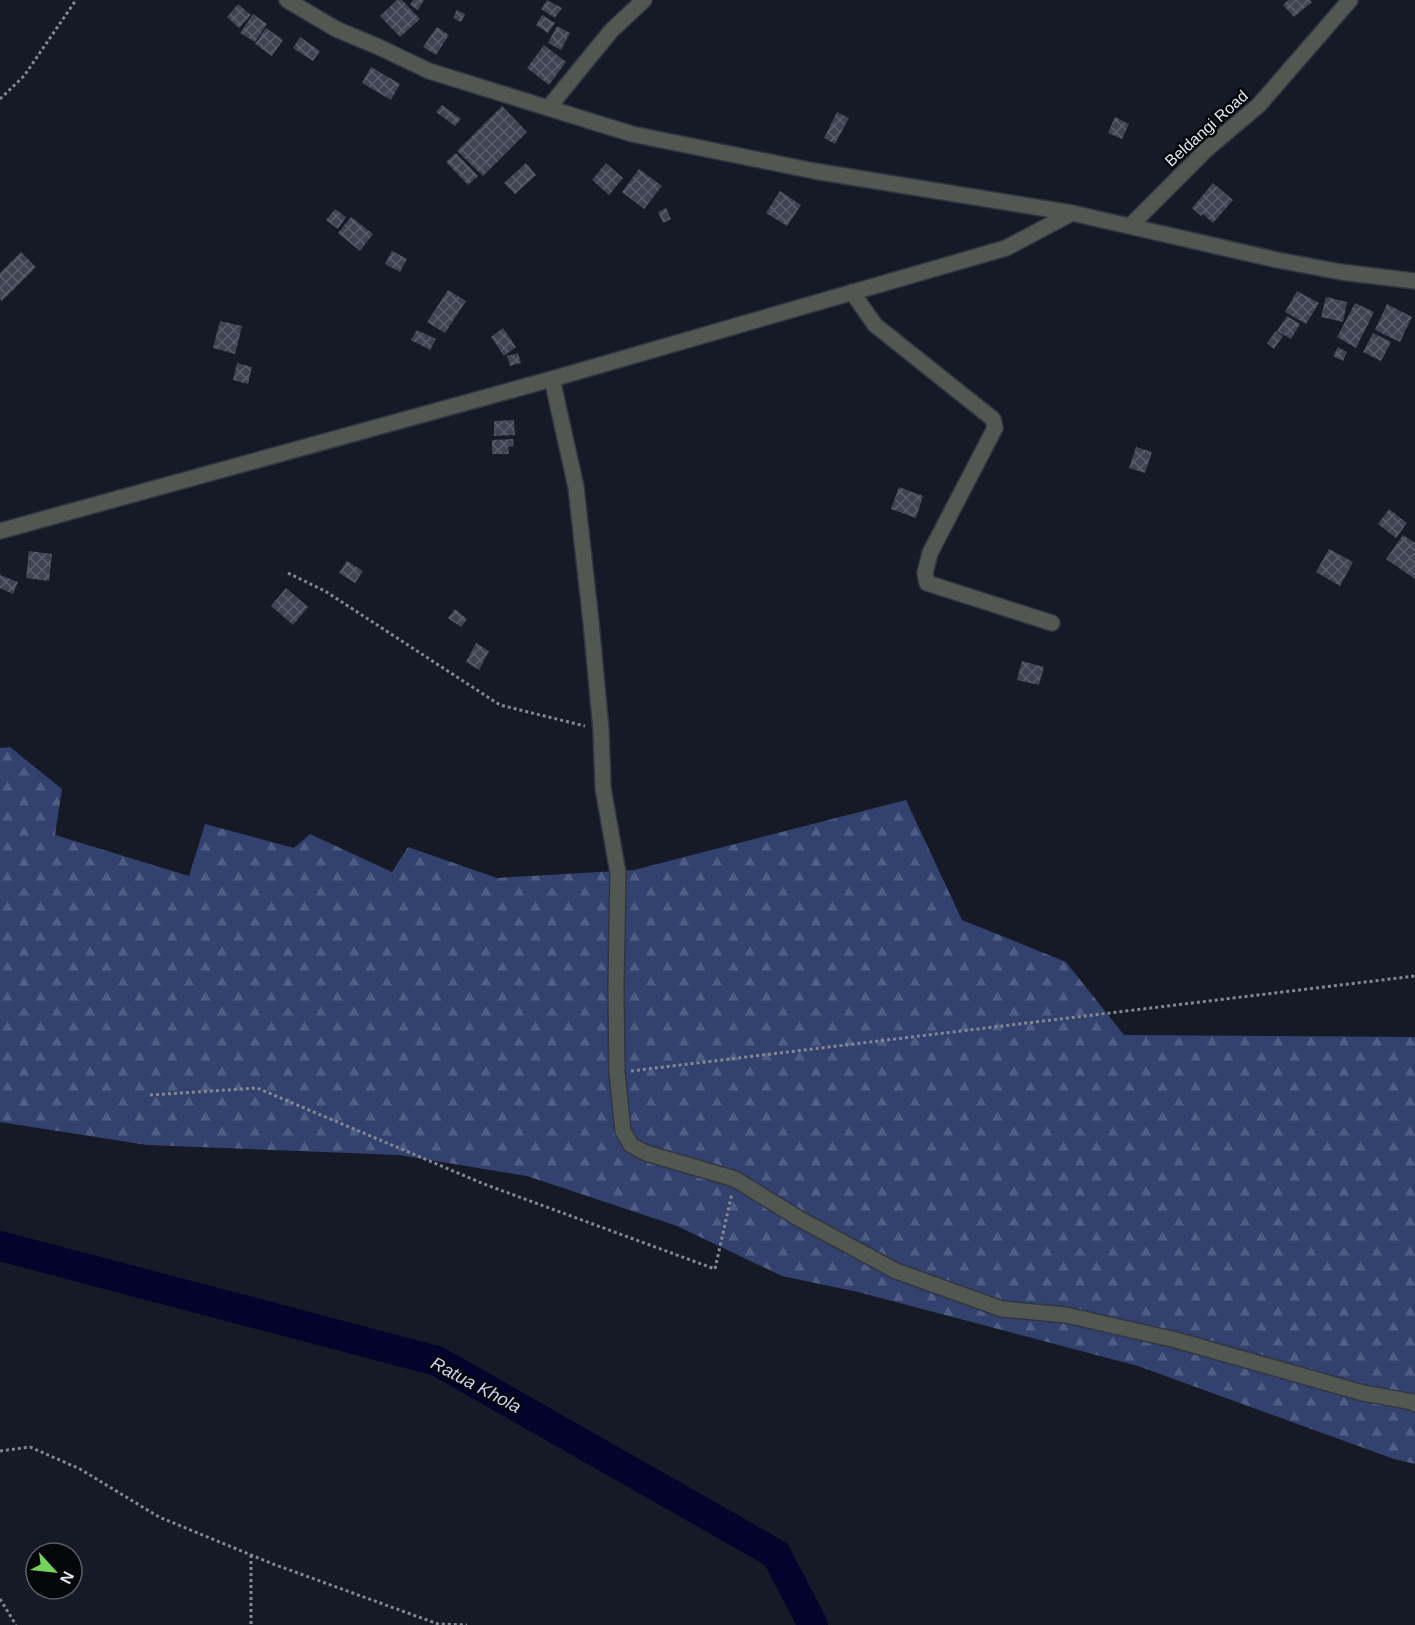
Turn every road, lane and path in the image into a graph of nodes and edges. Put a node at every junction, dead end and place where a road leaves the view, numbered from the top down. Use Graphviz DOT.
graph roads {
  1 [pos="76,0"];
  2 [pos="287,0"];
  3 [pos="644,0"];
  4 [pos="1350,0"];
  5 [pos="0,99"];
  6 [pos="549,107"];
  7 [pos="1072,213"];
  8 [pos="1131,225"];
  9 [pos="1415,281"];
  10 [pos="852,292"];
  11 [pos="552,379"];
  12 [pos="0,531"];
  13 [pos="288,573"];
  14 [pos="1052,623"];
  15 [pos="601,730"];
  16 [pos="1415,976"];
  17 [pos="617,1072"];
  18 [pos="150,1095"];
  19 [pos="735,1179"];
  20 [pos="1414,1401"];
  21 [pos="0,1451"];
  22 [pos="250,1555"];
  23 [pos="0,1599"];
  24 [pos="16,1625"];
  25 [pos="251,1625"];
  26 [pos="467,1625"];
  1 -- 5 [label="path"];
  2 -- 6 [label="street"];
  3 -- 6 [label="street"];
  4 -- 8 [label="street, Beldangi Road"];
  6 -- 7 [label="street"];
  7 -- 8 [label="street"];
  7 -- 10 [label="street"];
  8 -- 9 [label="street"];
  10 -- 11 [label="street"];
  10 -- 14 [label="street"];
  11 -- 12 [label="street"];
  11 -- 15 [label="street"];
  13 -- 15 [label="path"];
  15 -- 17 [label="street"];
  16 -- 17 [label="path"];
  17 -- 19 [label="street"];
  18 -- 19 [label="path"];
  19 -- 20 [label="street"];
  21 -- 22 [label="path"];
  22 -- 25 [label="path"];
  22 -- 26 [label="path"];
  23 -- 24 [label="path"];
}
